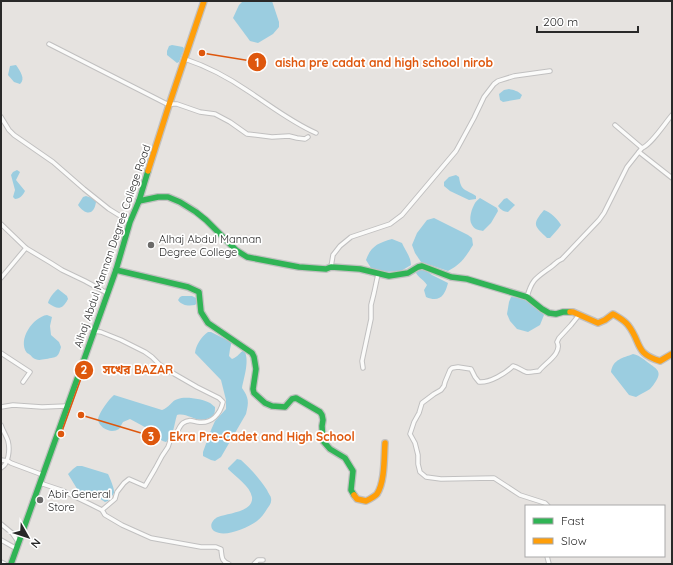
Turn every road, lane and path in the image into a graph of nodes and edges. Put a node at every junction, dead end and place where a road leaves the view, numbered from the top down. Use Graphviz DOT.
graph roads {
  1 [pos="204,1"];
  2 [pos="49,44"];
  3 [pos="185,59"];
  4 [pos="550,71"];
  5 [pos="169,105"];
  6 [pos="672,114"];
  7 [pos="1,117"];
  8 [pos="615,125"];
  9 [pos="316,133"];
  10 [pos="308,137"];
  11 [pos="642,148"];
  12 [pos="639,152"];
  13 [pos="672,178"];
  14 [pos="138,201"];
  15 [pos="130,222"];
  16 [pos="1,224"];
  17 [pos="26,248"];
  18 [pos="331,267"];
  19 [pos="116,270"];
  20 [pos="378,274"];
  21 [pos="1,278"];
  22 [pos="107,293"];
  23 [pos="527,297"];
  24 [pos="579,315"];
  25 [pos="94,331"];
  26 [pos="1,353"];
  27 [pos="672,354"];
  28 [pos="363,368"];
  29 [pos="23,382"];
  30 [pos="67,406"];
  31 [pos="1,407"];
  32 [pos="1,425"];
  33 [pos="385,442"];
  34 [pos="1,460"];
  35 [pos="8,461"];
  36 [pos="1,468"];
  37 [pos="43,475"];
  38 [pos="40,482"];
  39 [pos="547,505"];
  40 [pos="102,510"];
  41 [pos="1,524"];
  42 [pos="1,540"];
  43 [pos="19,542"];
  44 [pos="17,549"];
  45 [pos="263,560"];
  46 [pos="1,562"];
  47 [pos="5,564"];
  48 [pos="11,564"];
  49 [pos="229,564"];
  50 [pos="254,564"];
  1 -- 3 [label="street, Alhaj Abdul Mannan Degree College Road"];
  2 -- 5 [label="street"];
  3 -- 5 [label="street, Alhaj Abdul Mannan Degree College Road"];
  3 -- 9 [label="street"];
  4 -- 18 [label="street"];
  5 -- 10 [label="street"];
  5 -- 14 [label="street, Alhaj Abdul Mannan Degree College Road"];
  6 -- 11 [label="street"];
  7 -- 15 [label="street"];
  8 -- 11 [label="street"];
  11 -- 12 [label="street"];
  12 -- 13 [label="street"];
  12 -- 23 [label="street"];
  14 -- 15 [label="street, Alhaj Abdul Mannan Degree College Road"];
  14 -- 18 [label="street"];
  15 -- 19 [label="street, Alhaj Abdul Mannan Degree College Road"];
  16 -- 17 [label="street"];
  17 -- 21 [label="street"];
  17 -- 22 [label="street"];
  18 -- 20 [label="street"];
  19 -- 22 [label="street, Alhaj Abdul Mannan Degree College Road"];
  19 -- 33 [label="street"];
  20 -- 23 [label="street"];
  20 -- 28 [label="street"];
  22 -- 25 [label="street, Alhaj Abdul Mannan Degree College Road"];
  23 -- 24 [label="street"];
  24 -- 27 [label="street"];
  24 -- 39 [label="street"];
  25 -- 30 [label="street, Alhaj Abdul Mannan Degree College Road"];
  25 -- 40 [label="street"];
  26 -- 29 [label="street"];
  30 -- 31 [label="street"];
  30 -- 37 [label="street, Alhaj Abdul Mannan Degree College Road"];
  32 -- 35 [label="street"];
  34 -- 35 [label="street"];
  35 -- 36 [label="street"];
  35 -- 37 [label="street"];
  37 -- 38 [label="street, Alhaj Abdul Mannan Degree College Road"];
  38 -- 40 [label="street"];
  38 -- 43 [label="street, Alhaj Abdul Mannan Degree College Road"];
  40 -- 49 [label="street"];
  41 -- 43 [label="street"];
  42 -- 44 [label="street"];
  43 -- 44 [label="street, Alhaj Abdul Mannan Degree College Road"];
  44 -- 48 [label="street, Alhaj Abdul Mannan Degree College Road"];
  45 -- 50 [label="street"];
  46 -- 47 [label="street"];
}
